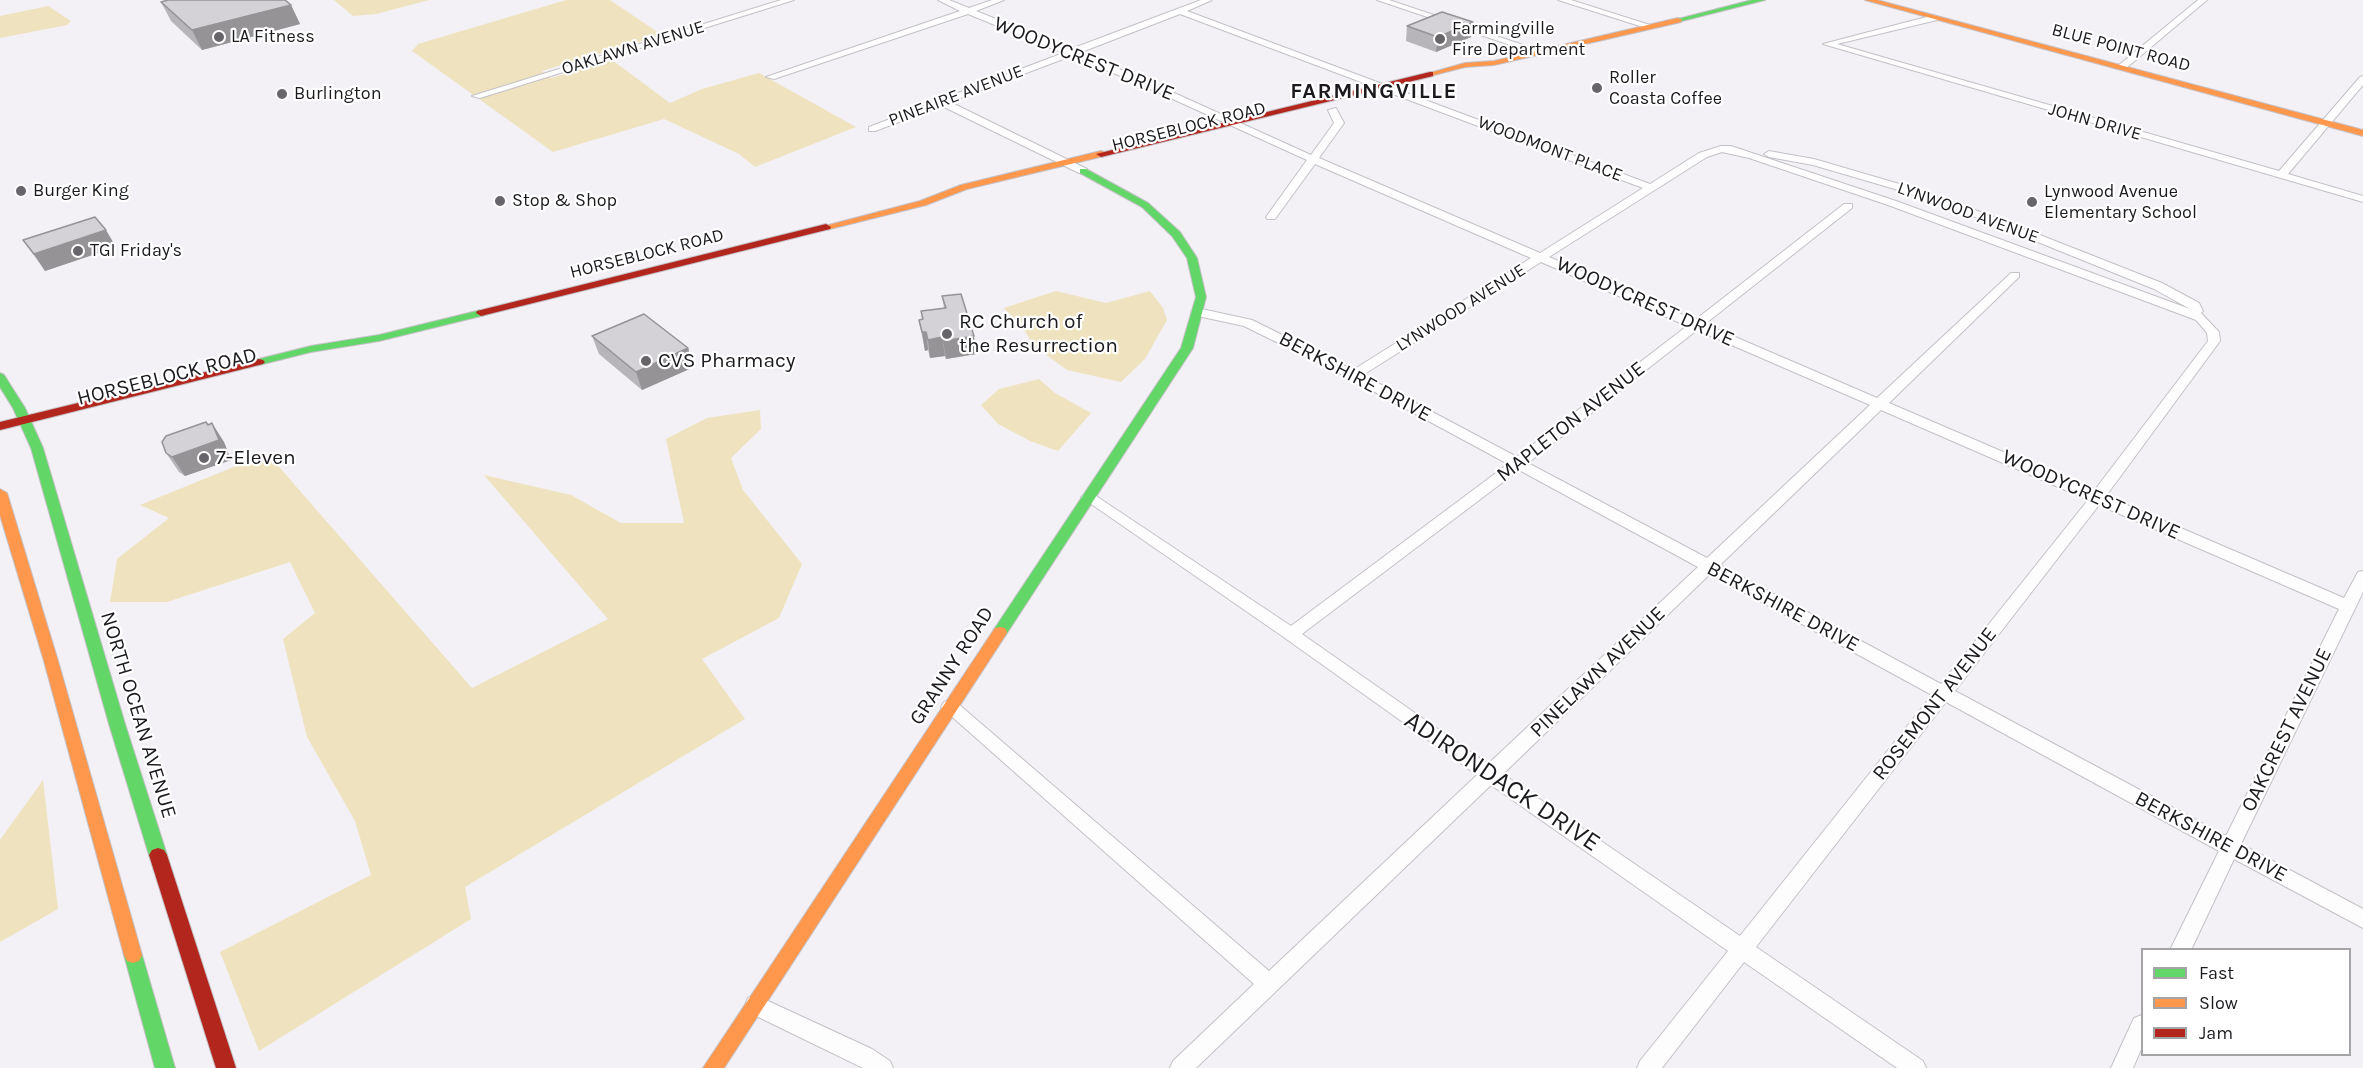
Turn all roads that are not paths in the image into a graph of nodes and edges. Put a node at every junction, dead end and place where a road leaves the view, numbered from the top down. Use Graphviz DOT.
graph roads {
  1 [pos="790,0"];
  2 [pos="942,0"];
  3 [pos="1000,0"];
  4 [pos="1208,0"];
  5 [pos="1381,0"];
  6 [pos="1562,0"];
  7 [pos="1761,0"];
  8 [pos="1869,0"];
  9 [pos="2203,0"];
  10 [pos="1742,2"];
  11 [pos="968,11"];
  12 [pos="1180,11"];
  13 [pos="1934,18"];
  14 [pos="1646,25"];
  15 [pos="1537,51"];
  16 [pos="1070,52"];
  17 [pos="1494,63"];
  18 [pos="2122,67"];
  19 [pos="771,77"];
  20 [pos="2363,79"];
  21 [pos="1385,86"];
  22 [pos="1403,93"];
  23 [pos="477,96"];
  24 [pos="942,102"];
  25 [pos="1333,110"];
  26 [pos="2324,122"];
  27 [pos="1235,123"];
  28 [pos="872,129"];
  29 [pos="1253,130"];
  30 [pos="2363,133"];
  31 [pos="1721,149"];
  32 [pos="1312,159"];
  33 [pos="1067,164"];
  34 [pos="1083,171"];
  35 [pos="2281,176"];
  36 [pos="1651,188"];
  37 [pos="2363,200"];
  38 [pos="923,203"];
  39 [pos="1848,206"];
  40 [pos="1271,217"];
  41 [pos="1542,257"];
  42 [pos="2015,275"];
  43 [pos="1197,312"];
  44 [pos="2200,317"];
  45 [pos="1697,325"];
  46 [pos="2214,335"];
  47 [pos="379,338"];
  48 [pos="1354,375"];
  49 [pos="0,377"];
  50 [pos="1882,404"];
  51 [pos="25,420"];
  52 [pos="0,426"];
  53 [pos="58,426"];
  54 [pos="1516,465"];
  55 [pos="0,493"];
  56 [pos="1088,497"];
  57 [pos="2097,498"];
  58 [pos="1707,566"];
  59 [pos="2363,576"];
  60 [pos="2347,606"];
  61 [pos="1291,634"];
  62 [pos="1943,693"];
  63 [pos="950,707"];
  64 [pos="1492,774"];
  65 [pos="2230,846"];
  66 [pos="2363,919"];
  67 [pos="1743,948"];
  68 [pos="2181,948"];
  69 [pos="1268,983"];
  70 [pos="755,1005"];
  71 [pos="2141,1027"];
  72 [pos="165,1068"];
  73 [pos="226,1068"];
  74 [pos="713,1068"];
  75 [pos="882,1068"];
  76 [pos="1181,1068"];
  77 [pos="1648,1068"];
  78 [pos="1915,1068"];
  79 [pos="2121,1068"];
  1 -- 23 [label="street, OAKLAWN AVENUE"];
  2 -- 11 [label="street, WOODYCREST DRIVE"];
  3 -- 11 [label="street"];
  4 -- 12 [label="street, PINEAIRE AVENUE"];
  5 -- 15 [label="street"];
  6 -- 14 [label="street"];
  7 -- 10 [label="main road, HORSEBLOCK ROAD"];
  8 -- 13 [label="main road, BLUE POINT ROAD"];
  9 -- 18 [label="street"];
  10 -- 14 [label="main road, HORSEBLOCK ROAD"];
  11 -- 16 [label="street, WOODYCREST DRIVE"];
  11 -- 19 [label="street"];
  12 -- 16 [label="street, PINEAIRE AVENUE"];
  12 -- 21 [label="street, WOODMONT PLACE"];
  13 -- 18 [label="main road, BLUE POINT ROAD"];
  13 -- 35 [label="street, JOHN DRIVE"];
  14 -- 15 [label="main road, HORSEBLOCK ROAD"];
  15 -- 17 [label="main road, HORSEBLOCK ROAD"];
  16 -- 24 [label="street, PINEAIRE AVENUE"];
  16 -- 27 [label="street, WOODYCREST DRIVE"];
  17 -- 21 [label="main road, HORSEBLOCK ROAD"];
  17 -- 22 [label="main road, HORSEBLOCK ROAD"];
  18 -- 26 [label="main road, BLUE POINT ROAD"];
  20 -- 26 [label="street"];
  21 -- 22 [label="street, WOODMONT PLACE"];
  21 -- 27 [label="main road, HORSEBLOCK ROAD"];
  22 -- 25 [label="main road, HORSEBLOCK ROAD"];
  22 -- 36 [label="street, WOODMONT PLACE"];
  24 -- 28 [label="street, PINEAIRE AVENUE"];
  24 -- 33 [label="street"];
  25 -- 29 [label="main road, HORSEBLOCK ROAD"];
  25 -- 32 [label="street"];
  26 -- 30 [label="main road, BLUE POINT ROAD"];
  26 -- 35 [label="street"];
  27 -- 29 [label="street, WOODYCREST DRIVE"];
  27 -- 33 [label="main road, HORSEBLOCK ROAD"];
  29 -- 32 [label="street, WOODYCREST DRIVE"];
  29 -- 34 [label="main road, HORSEBLOCK ROAD"];
  31 -- 36 [label="street, LYNWOOD AVENUE"];
  31 -- 44 [label="street, LYNWOOD AVENUE"];
  31 -- 44 [label="street, LYNWOOD AVENUE"];
  32 -- 40 [label="street"];
  32 -- 41 [label="street, WOODYCREST DRIVE"];
  33 -- 34 [label="street"];
  33 -- 38 [label="main road, HORSEBLOCK ROAD"];
  34 -- 38 [label="main road, HORSEBLOCK ROAD"];
  34 -- 43 [label="main road, GRANNY ROAD"];
  35 -- 37 [label="street, JOHN DRIVE"];
  36 -- 41 [label="street, LYNWOOD AVENUE"];
  38 -- 47 [label="main road, HORSEBLOCK ROAD"];
  39 -- 45 [label="street, MAPLETON AVENUE"];
  41 -- 45 [label="street, WOODYCREST DRIVE"];
  41 -- 48 [label="street, LYNWOOD AVENUE"];
  42 -- 50 [label="street, PINELAWN AVENUE"];
  43 -- 48 [label="street, BERKSHIRE DRIVE"];
  43 -- 56 [label="main road, GRANNY ROAD"];
  44 -- 46 [label="street, LYNWOOD AVENUE"];
  45 -- 50 [label="street, WOODYCREST DRIVE"];
  45 -- 54 [label="street, MAPLETON AVENUE"];
  46 -- 57 [label="street, ROSEMONT AVENUE"];
  47 -- 51 [label="main road, HORSEBLOCK ROAD"];
  47 -- 53 [label="main road, HORSEBLOCK ROAD"];
  48 -- 54 [label="street, BERKSHIRE DRIVE"];
  49 -- 51 [label="main road, NORTH OCEAN AVENUE"];
  50 -- 57 [label="street, WOODYCREST DRIVE"];
  50 -- 58 [label="street, PINELAWN AVENUE"];
  51 -- 52 [label="main road, HORSEBLOCK ROAD"];
  51 -- 73 [label="main road, NORTH OCEAN AVENUE"];
  54 -- 58 [label="street, BERKSHIRE DRIVE"];
  54 -- 61 [label="street, MAPLETON AVENUE"];
  55 -- 72 [label="main road"];
  56 -- 61 [label="street, ADIRONDACK DRIVE"];
  56 -- 63 [label="main road, GRANNY ROAD"];
  57 -- 60 [label="street, WOODYCREST DRIVE"];
  57 -- 62 [label="street, ROSEMONT AVENUE"];
  58 -- 62 [label="street, BERKSHIRE DRIVE"];
  58 -- 64 [label="street, PINELAWN AVENUE"];
  59 -- 60 [label="street, OAKCREST AVENUE"];
  60 -- 65 [label="street, OAKCREST AVENUE"];
  61 -- 64 [label="street, ADIRONDACK DRIVE"];
  62 -- 65 [label="street, BERKSHIRE DRIVE"];
  62 -- 67 [label="street, ROSEMONT AVENUE"];
  63 -- 69 [label="street"];
  63 -- 70 [label="main road, GRANNY ROAD"];
  64 -- 67 [label="street, ADIRONDACK DRIVE"];
  64 -- 69 [label="street, PINELAWN AVENUE"];
  65 -- 66 [label="street, BERKSHIRE DRIVE"];
  65 -- 68 [label="street, OAKCREST AVENUE"];
  67 -- 77 [label="street, ROSEMONT AVENUE"];
  67 -- 78 [label="street, ADIRONDACK DRIVE"];
  69 -- 76 [label="street, PINELAWN AVENUE"];
  70 -- 74 [label="main road, GRANNY ROAD"];
  70 -- 75 [label="street"];
  71 -- 79 [label="street"];
}
